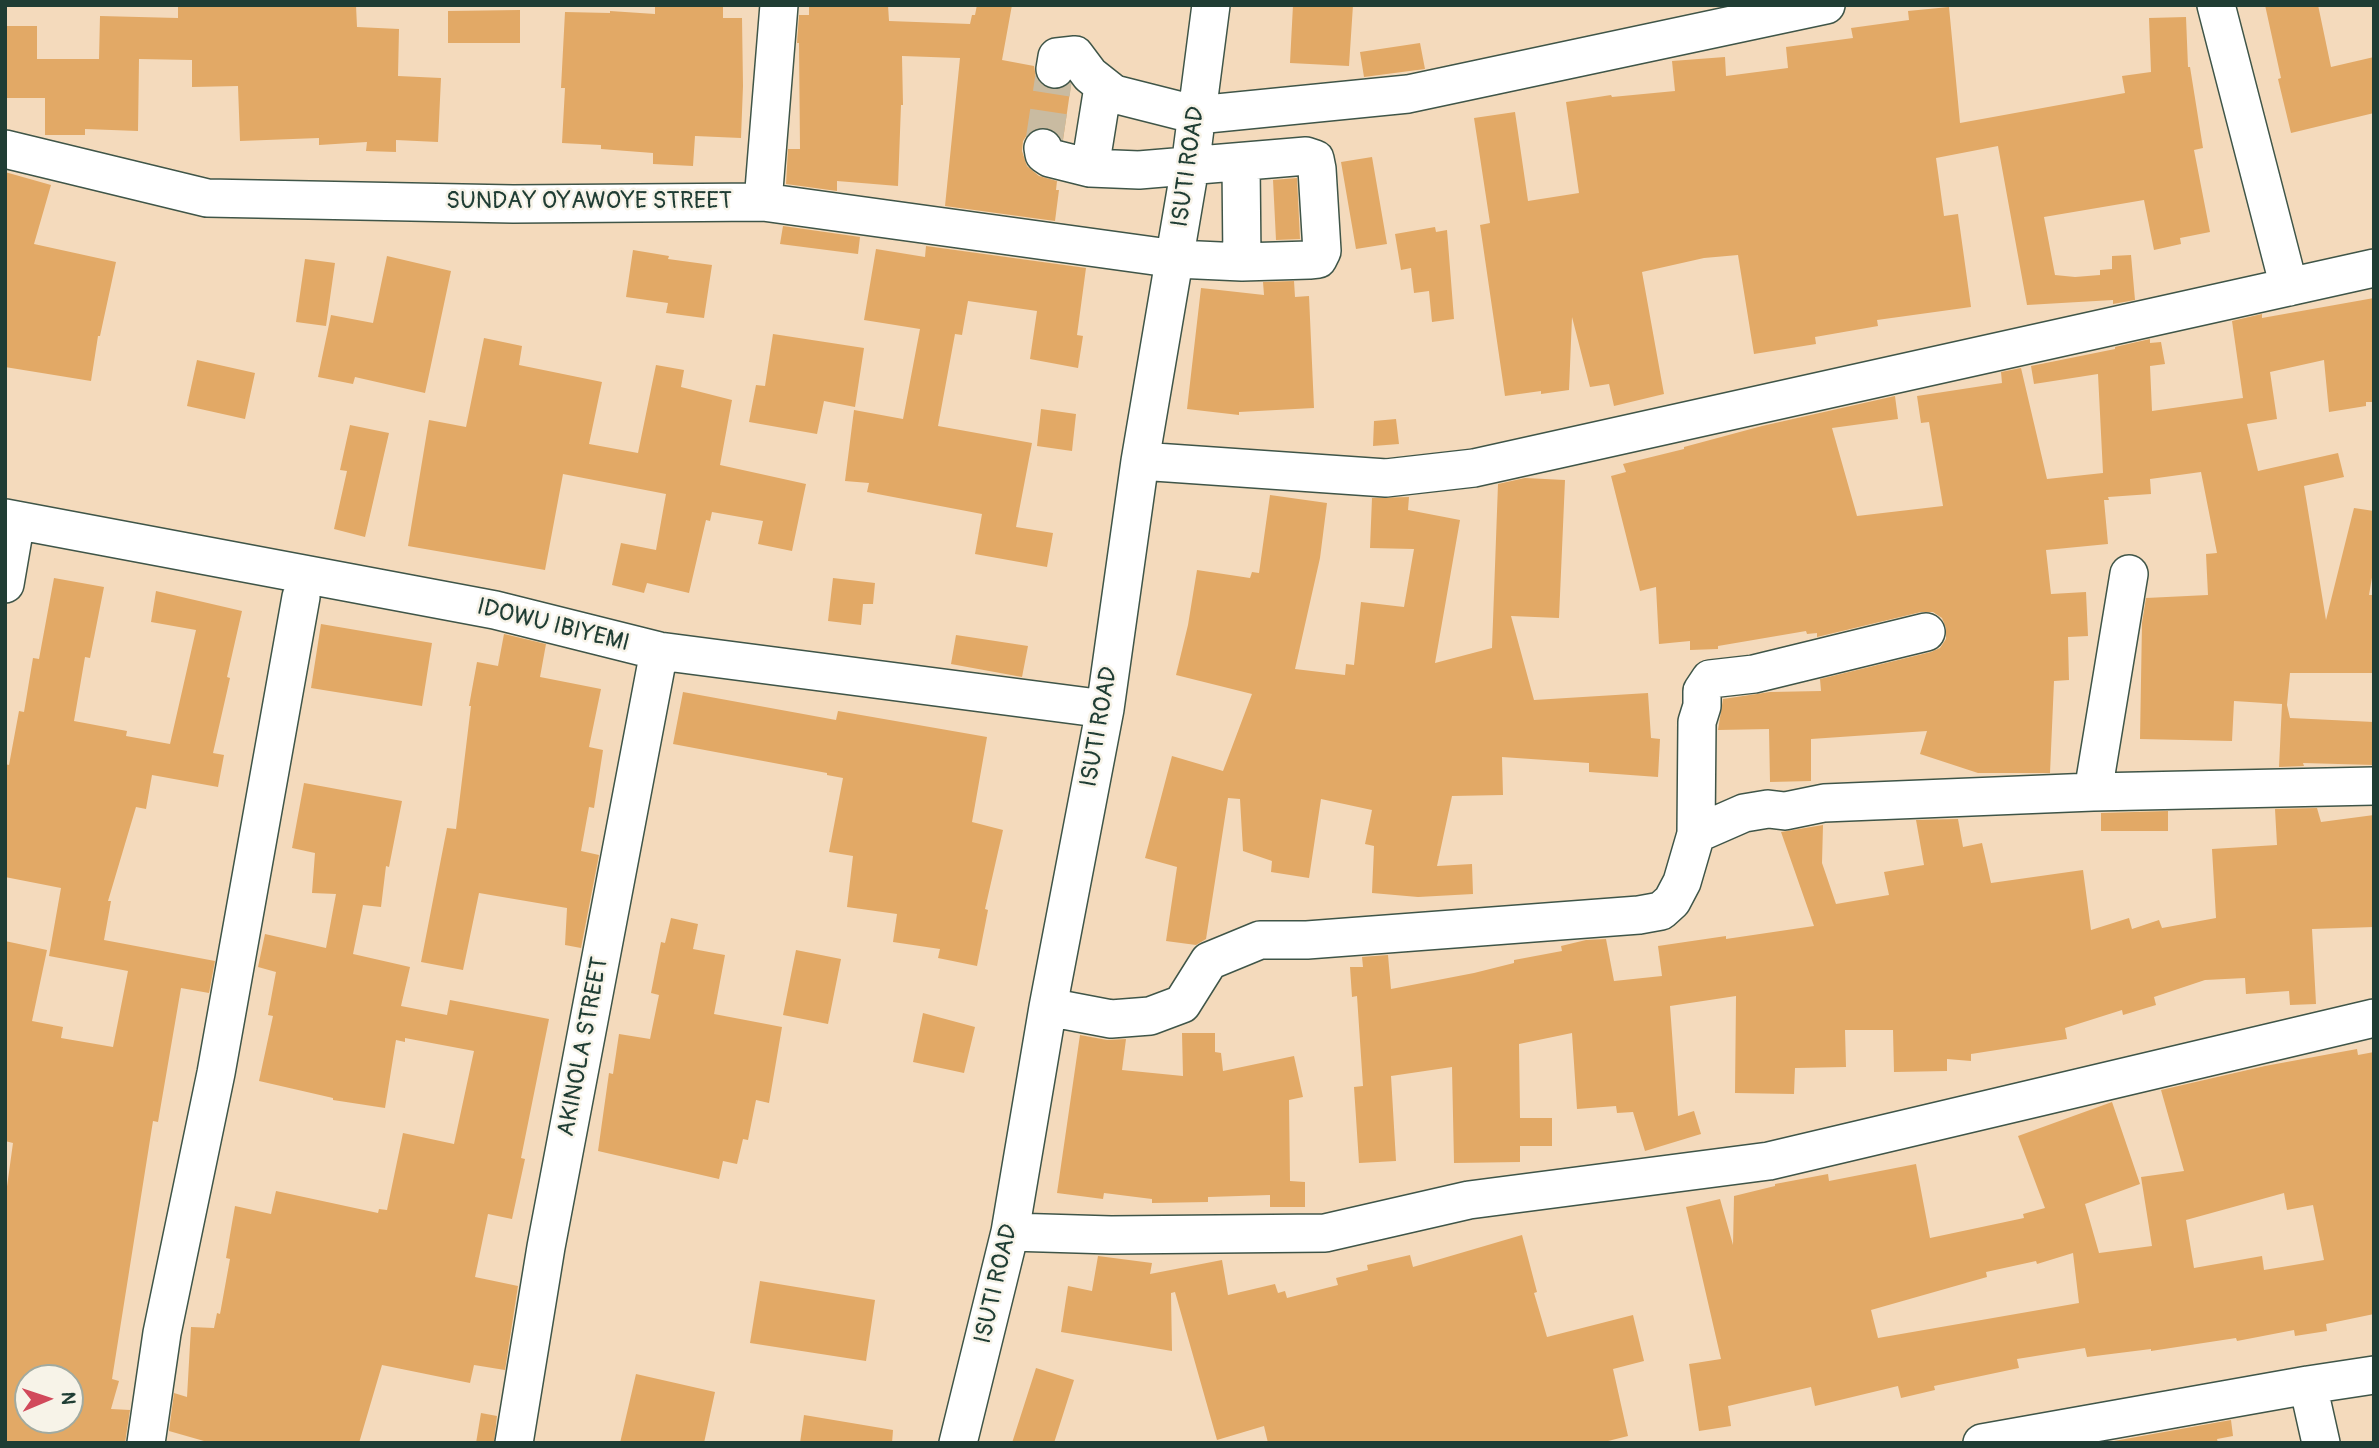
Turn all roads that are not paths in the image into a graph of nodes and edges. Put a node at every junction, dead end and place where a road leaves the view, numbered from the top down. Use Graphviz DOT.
graph roads {
  1 [pos="779,5"];
  2 [pos="1211,5"];
  3 [pos="1826,5"];
  4 [pos="2216,5"];
  5 [pos="1055,69"];
  6 [pos="1103,87"];
  7 [pos="1198,115"];
  8 [pos="1043,148"];
  9 [pos="5,149"];
  10 [pos="1241,163"];
  11 [pos="1190,167"];
  12 [pos="1090,168"];
  13 [pos="763,202"];
  14 [pos="1176,259"];
  15 [pos="1242,262"];
  16 [pos="2374,268"];
  17 [pos="2290,287"];
  18 [pos="1140,461"];
  19 [pos="10,519"];
  20 [pos="2129,574"];
  21 [pos="5,584"];
  22 [pos="301,597"];
  23 [pos="1926,632"];
  24 [pos="659,651"];
  25 [pos="1105,709"];
  26 [pos="2374,786"];
  27 [pos="2093,792"];
  28 [pos="1696,834"];
  29 [pos="1048,1007"];
  30 [pos="2374,1018"];
  31 [pos="1010,1232"];
  32 [pos="2374,1375"];
  33 [pos="2308,1385"];
  34 [pos="146,1443"];
  35 [pos="514,1443"];
  36 [pos="958,1443"];
  37 [pos="1982,1443"];
  38 [pos="2321,1443"];
  1 -- 13 [label="street"];
  2 -- 7 [label="street, ISUTI ROAD"];
  3 -- 7 [label="street"];
  4 -- 17 [label="street"];
  5 -- 6 [label="street"];
  6 -- 7 [label="street"];
  6 -- 12 [label="street"];
  7 -- 11 [label="street, ISUTI ROAD"];
  8 -- 12 [label="street"];
  9 -- 13 [label="street, SUNDAY OYAWOYE STREET"];
  10 -- 11 [label="street"];
  10 -- 15 [label="street"];
  10 -- 15 [label="street, SUNDAY OYAWOYE STREET"];
  11 -- 12 [label="street"];
  11 -- 14 [label="street, ISUTI ROAD"];
  13 -- 14 [label="street, SUNDAY OYAWOYE STREET"];
  14 -- 15 [label="street, SUNDAY OYAWOYE STREET"];
  14 -- 18 [label="street, ISUTI ROAD"];
  16 -- 17 [label="street"];
  17 -- 18 [label="street"];
  18 -- 25 [label="street, ISUTI ROAD"];
  19 -- 21 [label="street"];
  19 -- 24 [label="street, IDOWU IBIYEMI"];
  20 -- 27 [label="street"];
  22 -- 34 [label="street"];
  23 -- 28 [label="street"];
  24 -- 25 [label="street, IDOWU IBIYEMI"];
  24 -- 35 [label="street, AKINOLA STREET"];
  25 -- 29 [label="street, ISUTI ROAD"];
  26 -- 27 [label="street"];
  27 -- 28 [label="street"];
  28 -- 29 [label="street"];
  29 -- 31 [label="street, ISUTI ROAD"];
  30 -- 31 [label="street"];
  31 -- 36 [label="street, ISUTI ROAD"];
  32 -- 33 [label="street"];
  33 -- 37 [label="street"];
  33 -- 38 [label="street"];
}
